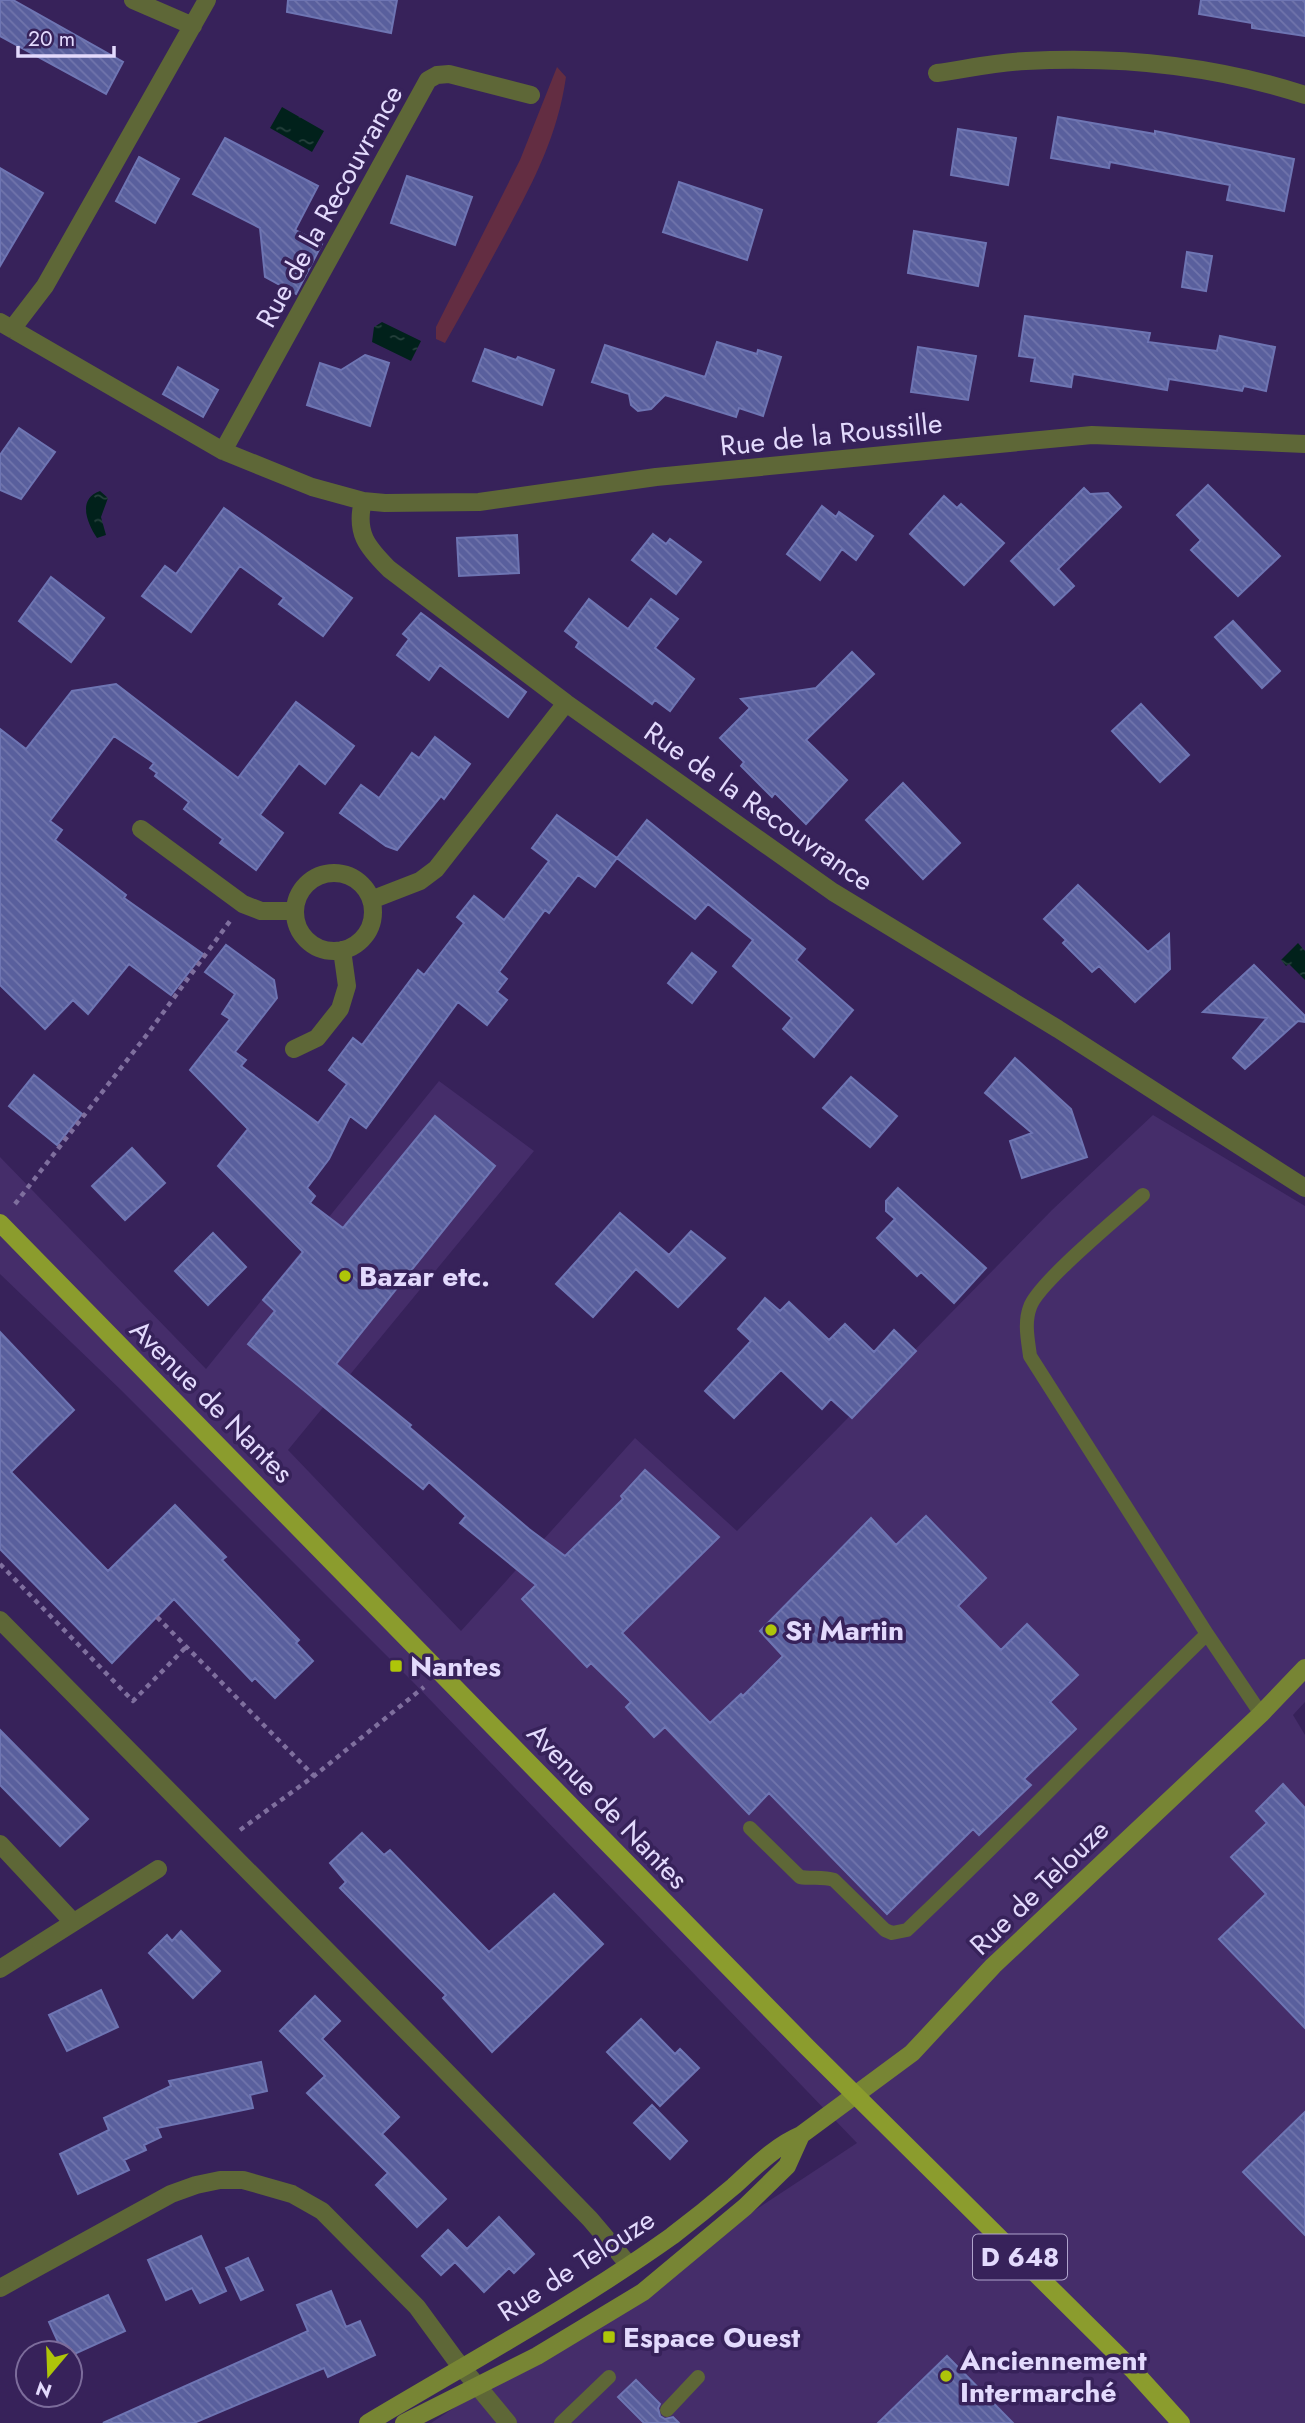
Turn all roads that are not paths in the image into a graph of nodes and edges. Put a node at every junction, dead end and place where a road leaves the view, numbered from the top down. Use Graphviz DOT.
graph roads {
  1 [pos="133,0"];
  2 [pos="207,0"];
  3 [pos="193,26"];
  4 [pos="937,73"];
  5 [pos="531,95"];
  6 [pos="1305,95"];
  7 [pos="6,326"];
  8 [pos="1305,444"];
  9 [pos="223,451"];
  10 [pos="363,501"];
  11 [pos="566,703"];
  12 [pos="141,829"];
  13 [pos="371,900"];
  14 [pos="295,911"];
  15 [pos="342,950"];
  16 [pos="295,1049"];
  17 [pos="1305,1188"];
  18 [pos="1143,1195"];
  19 [pos="0,1223"];
  20 [pos="0,1620"];
  21 [pos="1207,1634"];
  22 [pos="1305,1668"];
  23 [pos="1261,1714"];
  24 [pos="750,1828"];
  25 [pos="0,1844"];
  26 [pos="158,1869"];
  27 [pos="74,1922"];
  28 [pos="0,1969"];
  29 [pos="856,2094"];
  30 [pos="801,2135"];
  31 [pos="629,2265"];
  32 [pos="0,2288"];
  33 [pos="462,2367"];
  34 [pos="698,2377"];
  35 [pos="609,2378"];
  36 [pos="477,2386"];
  37 [pos="667,2410"];
  38 [pos="368,2423"];
  39 [pos="404,2423"];
  40 [pos="508,2423"];
  41 [pos="561,2423"];
  42 [pos="1181,2423"];
  1 -- 3 [label="street"];
  2 -- 3 [label="street"];
  3 -- 7 [label="street"];
  4 -- 6 [label="street"];
  5 -- 9 [label="street, Rue de la Recouvrance"];
  7 -- 9 [label="street"];
  8 -- 10 [label="street, Rue de la Roussille"];
  9 -- 10 [label="street"];
  10 -- 11 [label="street, Rue de la Recouvrance"];
  11 -- 13 [label="street"];
  11 -- 17 [label="street, Rue de la Recouvrance"];
  12 -- 14 [label="street"];
  13 -- 14 [label="street"];
  13 -- 15 [label="street"];
  14 -- 15 [label="street"];
  15 -- 16 [label="street"];
  18 -- 21 [label="lane"];
  19 -- 29 [label="main road, Avenue de Nantes / D 648"];
  20 -- 31 [label="street"];
  21 -- 23 [label="lane"];
  21 -- 24 [label="lane"];
  22 -- 23 [label="street, Rue de Telouze"];
  23 -- 29 [label="street, Rue de Telouze"];
  25 -- 27 [label="street"];
  26 -- 27 [label="street"];
  27 -- 28 [label="street"];
  29 -- 30 [label="street, Rue de Telouze"];
  29 -- 42 [label="main road, Avenue de Nantes / D 648"];
  30 -- 31 [label="street, Rue de Telouze"];
  30 -- 36 [label="street, Rue de Telouze"];
  31 -- 33 [label="street, Rue de Telouze"];
  32 -- 33 [label="street"];
  33 -- 36 [label="street"];
  33 -- 38 [label="street, Rue de Telouze"];
  34 -- 37 [label="lane"];
  35 -- 41 [label="lane"];
  36 -- 39 [label="street, Rue de Telouze"];
  36 -- 40 [label="street"];
}
